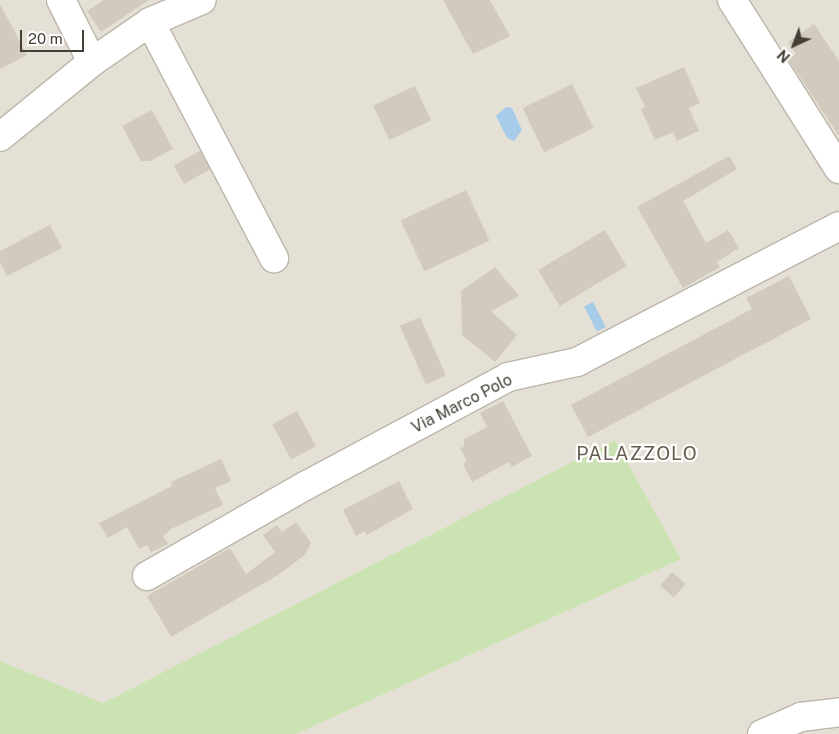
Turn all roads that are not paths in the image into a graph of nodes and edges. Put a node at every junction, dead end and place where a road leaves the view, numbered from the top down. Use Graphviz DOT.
graph roads {
  1 [pos="61,0"];
  2 [pos="202,0"];
  3 [pos="732,0"];
  4 [pos="150,22"];
  5 [pos="92,62"];
  6 [pos="0,138"];
  7 [pos="839,169"];
  8 [pos="839,226"];
  9 [pos="274,258"];
  10 [pos="147,576"];
  11 [pos="839,712"];
  12 [pos="762,734"];
  1 -- 5 [label="street"];
  2 -- 4 [label="street"];
  3 -- 7 [label="street"];
  4 -- 5 [label="street"];
  4 -- 9 [label="street"];
  5 -- 6 [label="street"];
  8 -- 10 [label="street, Via Marco Polo"];
  11 -- 12 [label="street"];
}
